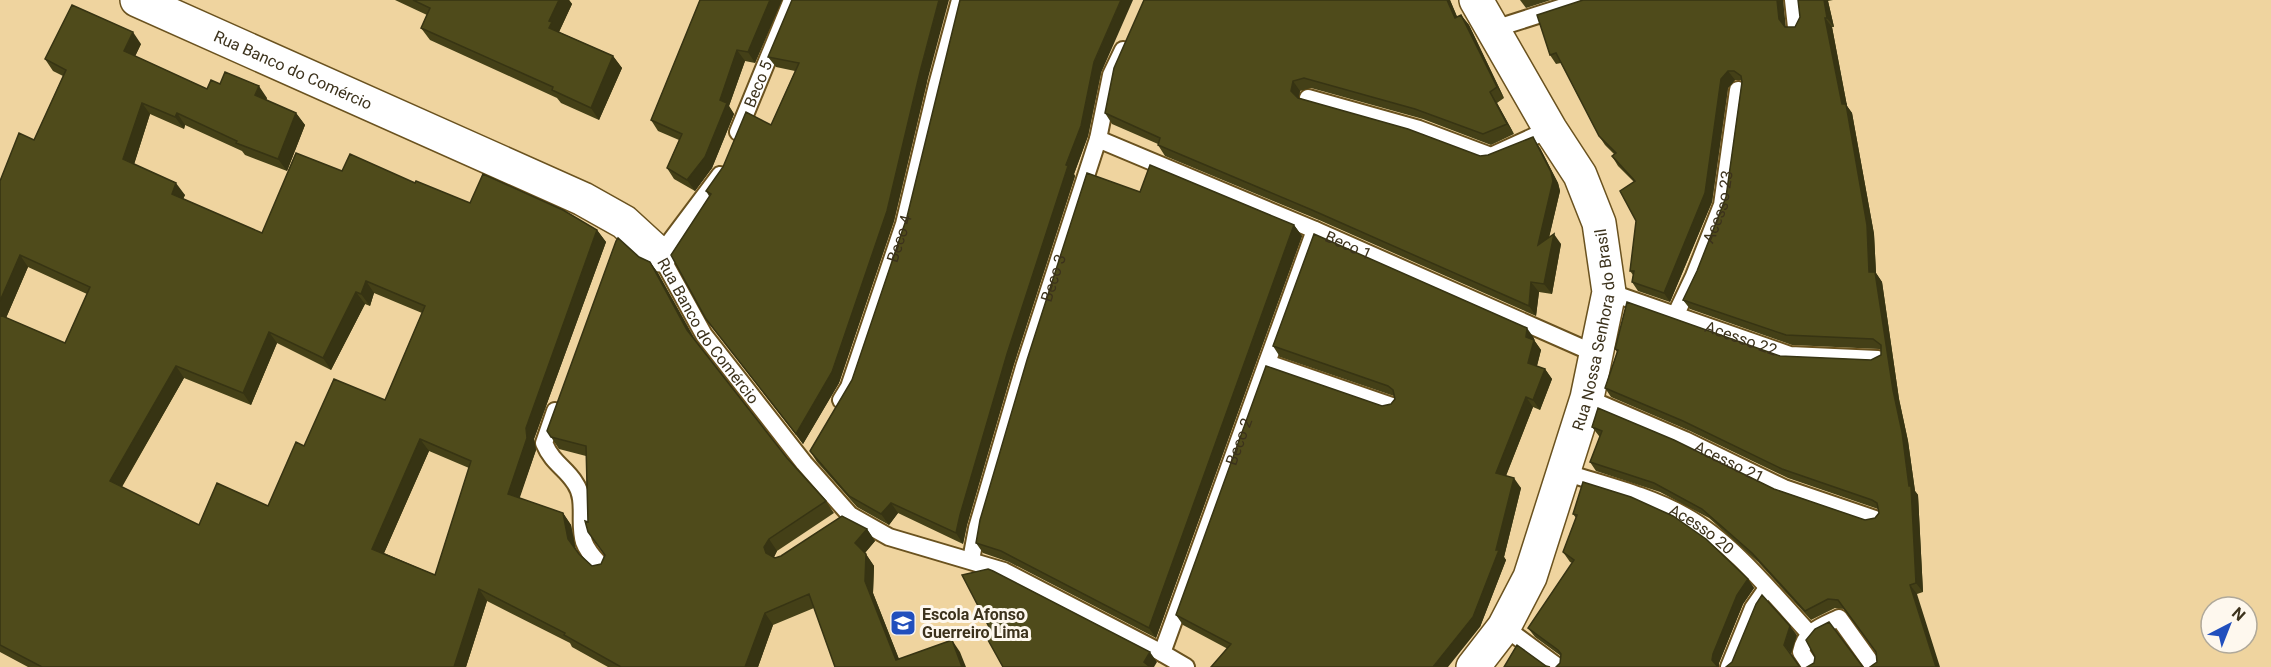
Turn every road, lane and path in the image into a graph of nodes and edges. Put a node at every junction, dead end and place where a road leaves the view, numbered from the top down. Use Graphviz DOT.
graph roads {
  1 [pos="137,0"];
  2 [pos="792,0"];
  3 [pos="960,0"];
  4 [pos="1476,0"];
  5 [pos="1585,0"];
  6 [pos="1793,0"];
  7 [pos="1796,27"];
  8 [pos="1494,29"];
  9 [pos="1130,34"];
  10 [pos="1738,90"];
  11 [pos="1308,98"];
  12 [pos="1550,129"];
  13 [pos="1098,139"];
  14 [pos="1315,230"];
  15 [pos="660,255"];
  16 [pos="1609,292"];
  17 [pos="1676,316"];
  18 [pos="1596,354"];
  19 [pos="1878,359"];
  20 [pos="1267,363"];
  21 [pos="1587,398"];
  22 [pos="560,399"];
  23 [pos="1392,406"];
  24 [pos="832,415"];
  25 [pos="815,444"];
  26 [pos="804,463"];
  27 [pos="1564,472"];
  28 [pos="1875,519"];
  29 [pos="971,560"];
  30 [pos="603,568"];
  31 [pos="1767,588"];
  32 [pos="1504,627"];
  33 [pos="1809,633"];
  34 [pos="1162,653"];
  35 [pos="1186,667"];
  36 [pos="1473,667"];
  37 [pos="1558,667"];
  38 [pos="1729,667"];
  39 [pos="1811,667"];
  40 [pos="1874,667"];
  1 -- 15 [label="street, Rua Banco do Comércio"];
  2 -- 15 [label="lane, Beco 5"];
  3 -- 24 [label="lane, Beco 4"];
  4 -- 8 [label="street, Rua Nossa Senhora do Brasil"];
  5 -- 8 [label="lane"];
  6 -- 7 [label="lane"];
  8 -- 12 [label="street, Rua Nossa Senhora do Brasil"];
  9 -- 13 [label="lane, Beco 3"];
  10 -- 17 [label="lane, Acesso 23"];
  11 -- 12 [label="lane"];
  12 -- 16 [label="street, Rua Nossa Senhora do Brasil"];
  13 -- 14 [label="lane, Beco 1"];
  13 -- 29 [label="lane, Beco 3"];
  14 -- 18 [label="lane, Beco 1"];
  14 -- 20 [label="lane, Beco 2"];
  15 -- 26 [label="lane, Rua Banco do Comércio"];
  16 -- 17 [label="lane, Acesso 22"];
  16 -- 18 [label="street, Rua Nossa Senhora do Brasil"];
  17 -- 19 [label="lane, Acesso 22"];
  18 -- 21 [label="street, Rua Nossa Senhora do Brasil"];
  20 -- 23 [label="lane"];
  20 -- 34 [label="lane, Beco 2"];
  21 -- 27 [label="street, Rua Nossa Senhora do Brasil"];
  21 -- 28 [label="lane, Acesso 21"];
  22 -- 30 [label="lane"];
  25 -- 26 [label="lane"];
  26 -- 29 [label="lane, Rua Banco do Comércio"];
  27 -- 31 [label="lane, Acesso 20"];
  27 -- 32 [label="street, Rua Nossa Senhora do Brasil"];
  29 -- 34 [label="lane, Rua Banco do Comércio"];
  31 -- 33 [label="lane, Acesso 20"];
  31 -- 38 [label="lane"];
  32 -- 36 [label="street, Rua Nossa Senhora do Brasil"];
  32 -- 37 [label="lane"];
  33 -- 39 [label="lane"];
  33 -- 40 [label="lane"];
  34 -- 35 [label="lane, Rua Banco do Comércio"];
}
